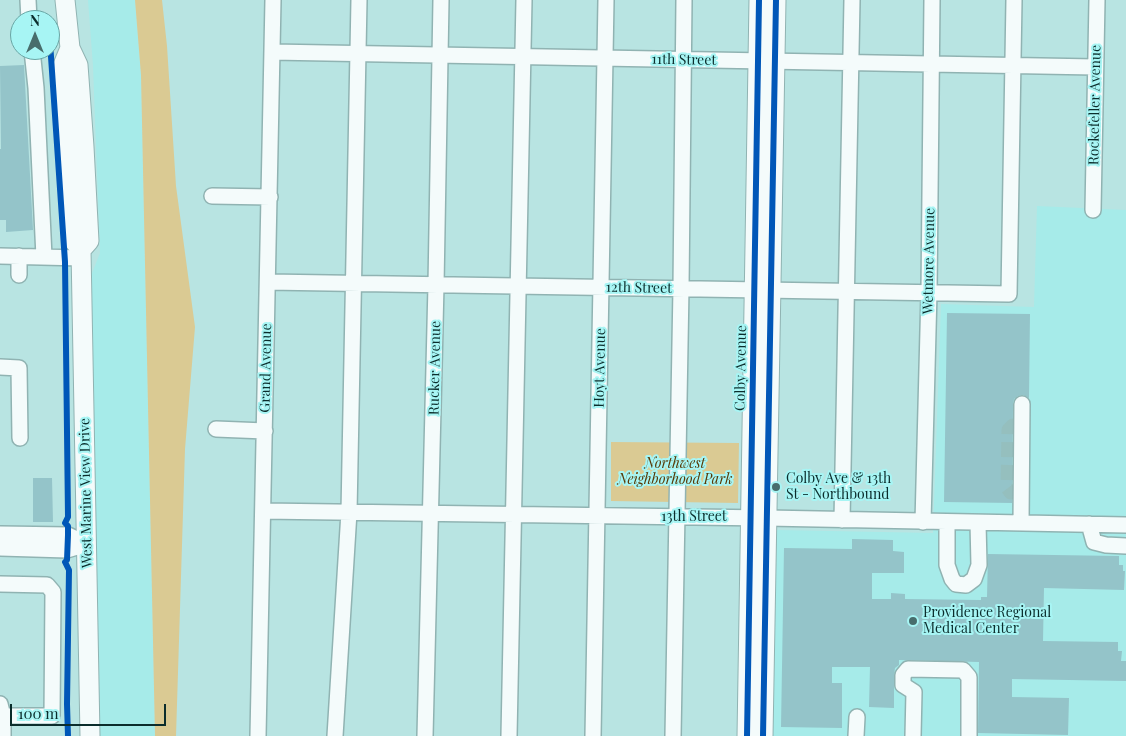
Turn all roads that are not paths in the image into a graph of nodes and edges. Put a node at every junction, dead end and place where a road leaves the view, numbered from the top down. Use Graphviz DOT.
graph roads {
  1 [pos="66,0"];
  2 [pos="273,0"];
  3 [pos="359,0"];
  4 [pos="441,0"];
  5 [pos="524,0"];
  6 [pos="606,0"];
  7 [pos="684,0"];
  8 [pos="759,0"];
  9 [pos="776,0"];
  10 [pos="852,0"];
  11 [pos="932,0"];
  12 [pos="1014,0"];
  13 [pos="1097,0"];
  14 [pos="272,52"];
  15 [pos="358,54"];
  16 [pos="440,56"];
  17 [pos="523,58"];
  18 [pos="605,59"];
  19 [pos="33,60"];
  20 [pos="683,60"];
  21 [pos="766,61"];
  22 [pos="851,63"];
  23 [pos="931,64"];
  24 [pos="1013,65"];
  25 [pos="1095,67"];
  26 [pos="212,196"];
  27 [pos="270,196"];
  28 [pos="1093,210"];
  29 [pos="81,254"];
  30 [pos="0,256"];
  31 [pos="19,256"];
  32 [pos="44,256"];
  33 [pos="19,275"];
  34 [pos="268,282"];
  35 [pos="354,283"];
  36 [pos="436,285"];
  37 [pos="518,286"];
  38 [pos="601,287"];
  39 [pos="681,288"];
  40 [pos="763,290"];
  41 [pos="846,291"];
  42 [pos="929,292"];
  43 [pos="0,367"];
  44 [pos="1022,404"];
  45 [pos="216,429"];
  46 [pos="265,431"];
  47 [pos="20,438"];
  48 [pos="263,511"];
  49 [pos="349,512"];
  50 [pos="431,514"];
  51 [pos="513,515"];
  52 [pos="596,516"];
  53 [pos="677,517"];
  54 [pos="759,518"];
  55 [pos="842,520"];
  56 [pos="923,522"];
  57 [pos="947,522"];
  58 [pos="978,523"];
  59 [pos="1021,523"];
  60 [pos="1089,524"];
  61 [pos="1126,525"];
  62 [pos="0,534"];
  63 [pos="86,544"];
  64 [pos="1126,546"];
  65 [pos="0,548"];
  66 [pos="0,584"];
  67 [pos="2,710"];
  68 [pos="856,717"];
  69 [pos="3,736"];
  70 [pos="90,736"];
  71 [pos="258,736"];
  72 [pos="335,736"];
  73 [pos="425,736"];
  74 [pos="509,736"];
  75 [pos="593,736"];
  76 [pos="673,736"];
  77 [pos="747,736"];
  78 [pos="763,736"];
  79 [pos="856,736"];
  80 [pos="913,736"];
  81 [pos="969,736"];
  1 -- 29 [label="main road, West Marine View Drive"];
  2 -- 14 [label="street, Grand Avenue"];
  3 -- 15 [label="street"];
  4 -- 16 [label="street, Rucker Avenue"];
  5 -- 17 [label="street"];
  6 -- 18 [label="street, Hoyt Avenue"];
  7 -- 20 [label="street"];
  8 -- 21 [label="main road, Colby Avenue"];
  9 -- 21 [label="main road, Colby Avenue"];
  10 -- 22 [label="street"];
  11 -- 23 [label="street, Wetmore Avenue"];
  12 -- 24 [label="street"];
  13 -- 25 [label="street, Rockefeller Avenue"];
  14 -- 15 [label="street, 11th Street"];
  14 -- 27 [label="street, Grand Avenue"];
  15 -- 16 [label="street, 11th Street"];
  15 -- 35 [label="street"];
  16 -- 17 [label="street, 11th Street"];
  16 -- 36 [label="street, Rucker Avenue"];
  17 -- 18 [label="street, 11th Street"];
  17 -- 37 [label="street"];
  18 -- 20 [label="street, 11th Street"];
  18 -- 38 [label="street, Hoyt Avenue"];
  19 -- 32 [label="street"];
  20 -- 21 [label="street, 11th Street"];
  20 -- 39 [label="street"];
  21 -- 22 [label="street, 11th Street"];
  21 -- 40 [label="main road, Colby Avenue"];
  22 -- 23 [label="street, 11th Street"];
  22 -- 41 [label="street"];
  23 -- 24 [label="street, 11th Street"];
  23 -- 42 [label="street, Wetmore Avenue"];
  24 -- 25 [label="street, 11th Street"];
  24 -- 42 [label="street, 12th Street"];
  25 -- 28 [label="street, Rockefeller Avenue"];
  26 -- 27 [label="street"];
  27 -- 34 [label="street, Grand Avenue"];
  29 -- 32 [label="street"];
  29 -- 63 [label="main road, West Marine View Drive"];
  30 -- 31 [label="street"];
  31 -- 32 [label="street"];
  31 -- 33 [label="street"];
  34 -- 35 [label="street, 12th Street"];
  34 -- 46 [label="street, Grand Avenue"];
  35 -- 36 [label="street, 12th Street"];
  35 -- 49 [label="street"];
  36 -- 37 [label="street, 12th Street"];
  36 -- 50 [label="street, Rucker Avenue"];
  37 -- 38 [label="street, 12th Street"];
  37 -- 51 [label="street"];
  38 -- 39 [label="street, 12th Street"];
  38 -- 52 [label="street, Hoyt Avenue"];
  39 -- 40 [label="street, 12th Street"];
  39 -- 53 [label="street"];
  40 -- 41 [label="street, 12th Street"];
  40 -- 54 [label="main road, Colby Avenue"];
  41 -- 42 [label="street, 12th Street"];
  41 -- 55 [label="street"];
  42 -- 56 [label="street, Wetmore Avenue"];
  43 -- 47 [label="street"];
  44 -- 59 [label="street"];
  45 -- 46 [label="street"];
  46 -- 48 [label="street, Grand Avenue"];
  48 -- 49 [label="street, 13th Street"];
  48 -- 71 [label="street, Grand Avenue"];
  49 -- 50 [label="street, 13th Street"];
  49 -- 72 [label="street"];
  50 -- 51 [label="street, 13th Street"];
  50 -- 73 [label="street, Rucker Avenue"];
  51 -- 52 [label="street, 13th Street"];
  51 -- 74 [label="street"];
  52 -- 53 [label="street, 13th Street"];
  52 -- 75 [label="street, Hoyt Avenue"];
  53 -- 54 [label="street, 13th Street"];
  53 -- 76 [label="street"];
  54 -- 55 [label="street, 13th Street"];
  54 -- 77 [label="main road, Colby Avenue"];
  54 -- 78 [label="main road, Colby Avenue"];
  55 -- 56 [label="street, 13th Street"];
  56 -- 57 [label="street, 13th Street"];
  57 -- 58 [label="street, 13th Street"];
  57 -- 58 [label="street"];
  58 -- 59 [label="street, 13th Street"];
  59 -- 60 [label="street, 13th Street"];
  60 -- 61 [label="street, 13th Street"];
  60 -- 64 [label="street"];
  62 -- 63 [label="street"];
  63 -- 65 [label="street"];
  63 -- 70 [label="main road, West Marine View Drive"];
  66 -- 67 [label="street"];
  67 -- 69 [label="street"];
  68 -- 79 [label="street"];
  80 -- 81 [label="street"];
}
